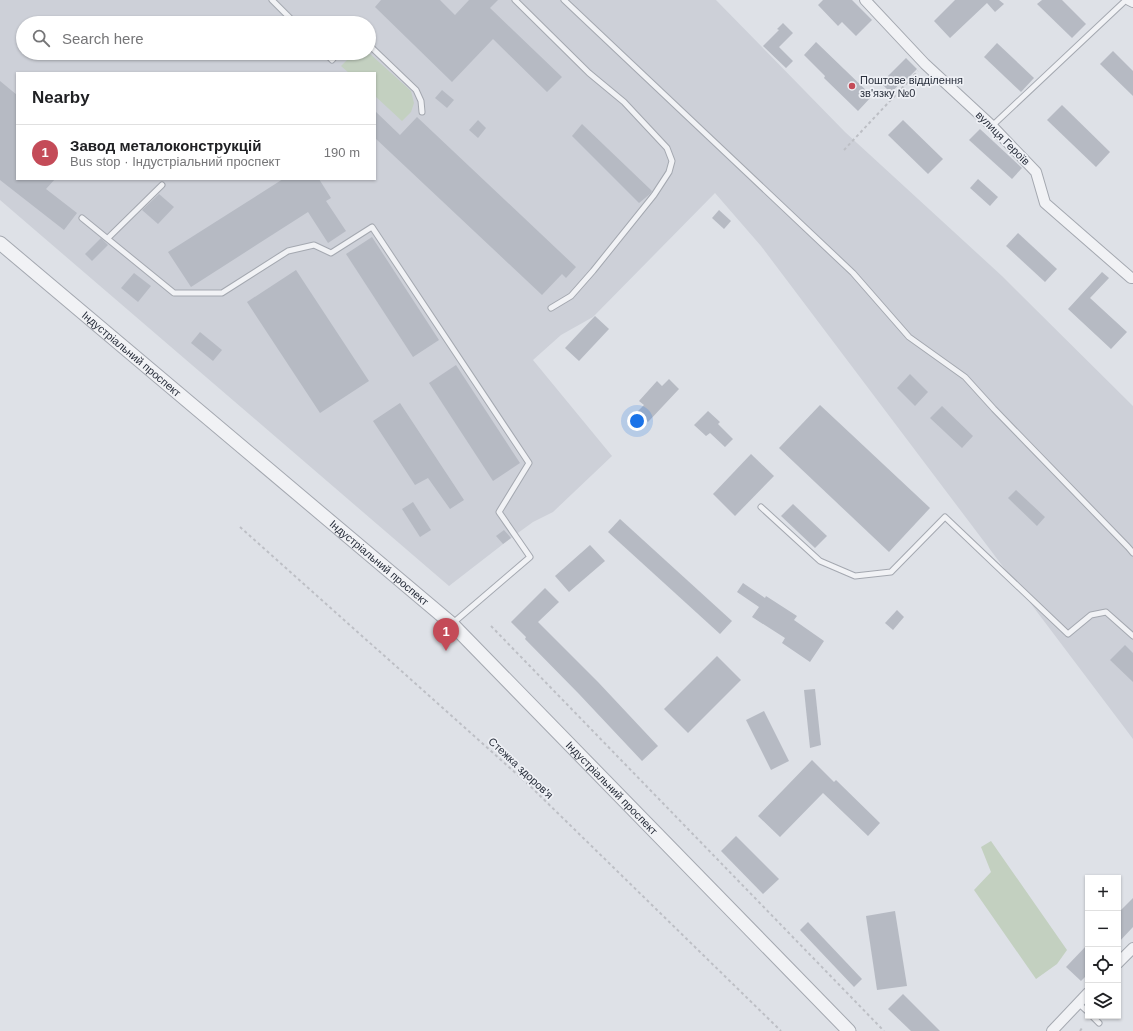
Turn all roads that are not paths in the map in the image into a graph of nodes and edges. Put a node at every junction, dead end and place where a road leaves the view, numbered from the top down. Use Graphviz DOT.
graph roads {
  1 [pos="272,0"];
  2 [pos="515,0"];
  3 [pos="564,0"];
  4 [pos="864,0"];
  5 [pos="1126,0"];
  6 [pos="1129,0"];
  7 [pos="1133,2"];
  8 [pos="288,16"];
  9 [pos="376,52"];
  10 [pos="422,112"];
  11 [pos="992,126"];
  12 [pos="162,185"];
  13 [pos="82,218"];
  14 [pos="108,238"];
  15 [pos="0,243"];
  16 [pos="1133,278"];
  17 [pos="551,308"];
  18 [pos="761,507"];
  19 [pos="1133,553"];
  20 [pos="452,624"];
  21 [pos="1133,636"];
  22 [pos="1133,948"];
  23 [pos="1121,960"];
  24 [pos="1085,997"];
  25 [pos="1078,1004"];
  26 [pos="1085,1010"];
  27 [pos="1095,1019"];
  28 [pos="1100,1023"];
  29 [pos="849,1031"];
  30 [pos="1052,1031"];
  1 -- 8 [label="lane"];
  2 -- 17 [label="lane"];
  3 -- 19 [label="lane"];
  4 -- 11 [label="street, вулиця Героїв"];
  5 -- 11 [label="lane"];
  6 -- 7 [label="street"];
  9 -- 10 [label="lane"];
  11 -- 16 [label="street, вулиця Героїв"];
  12 -- 14 [label="lane"];
  13 -- 14 [label="lane"];
  14 -- 20 [label="lane"];
  15 -- 20 [label="street, Індустріальний проспект"];
  18 -- 21 [label="lane"];
  20 -- 29 [label="street, Індустріальний проспект"];
  22 -- 23 [label="street"];
  24 -- 25 [label="street"];
  25 -- 26 [label="lane"];
  25 -- 30 [label="street"];
  27 -- 28 [label="lane"];
}
